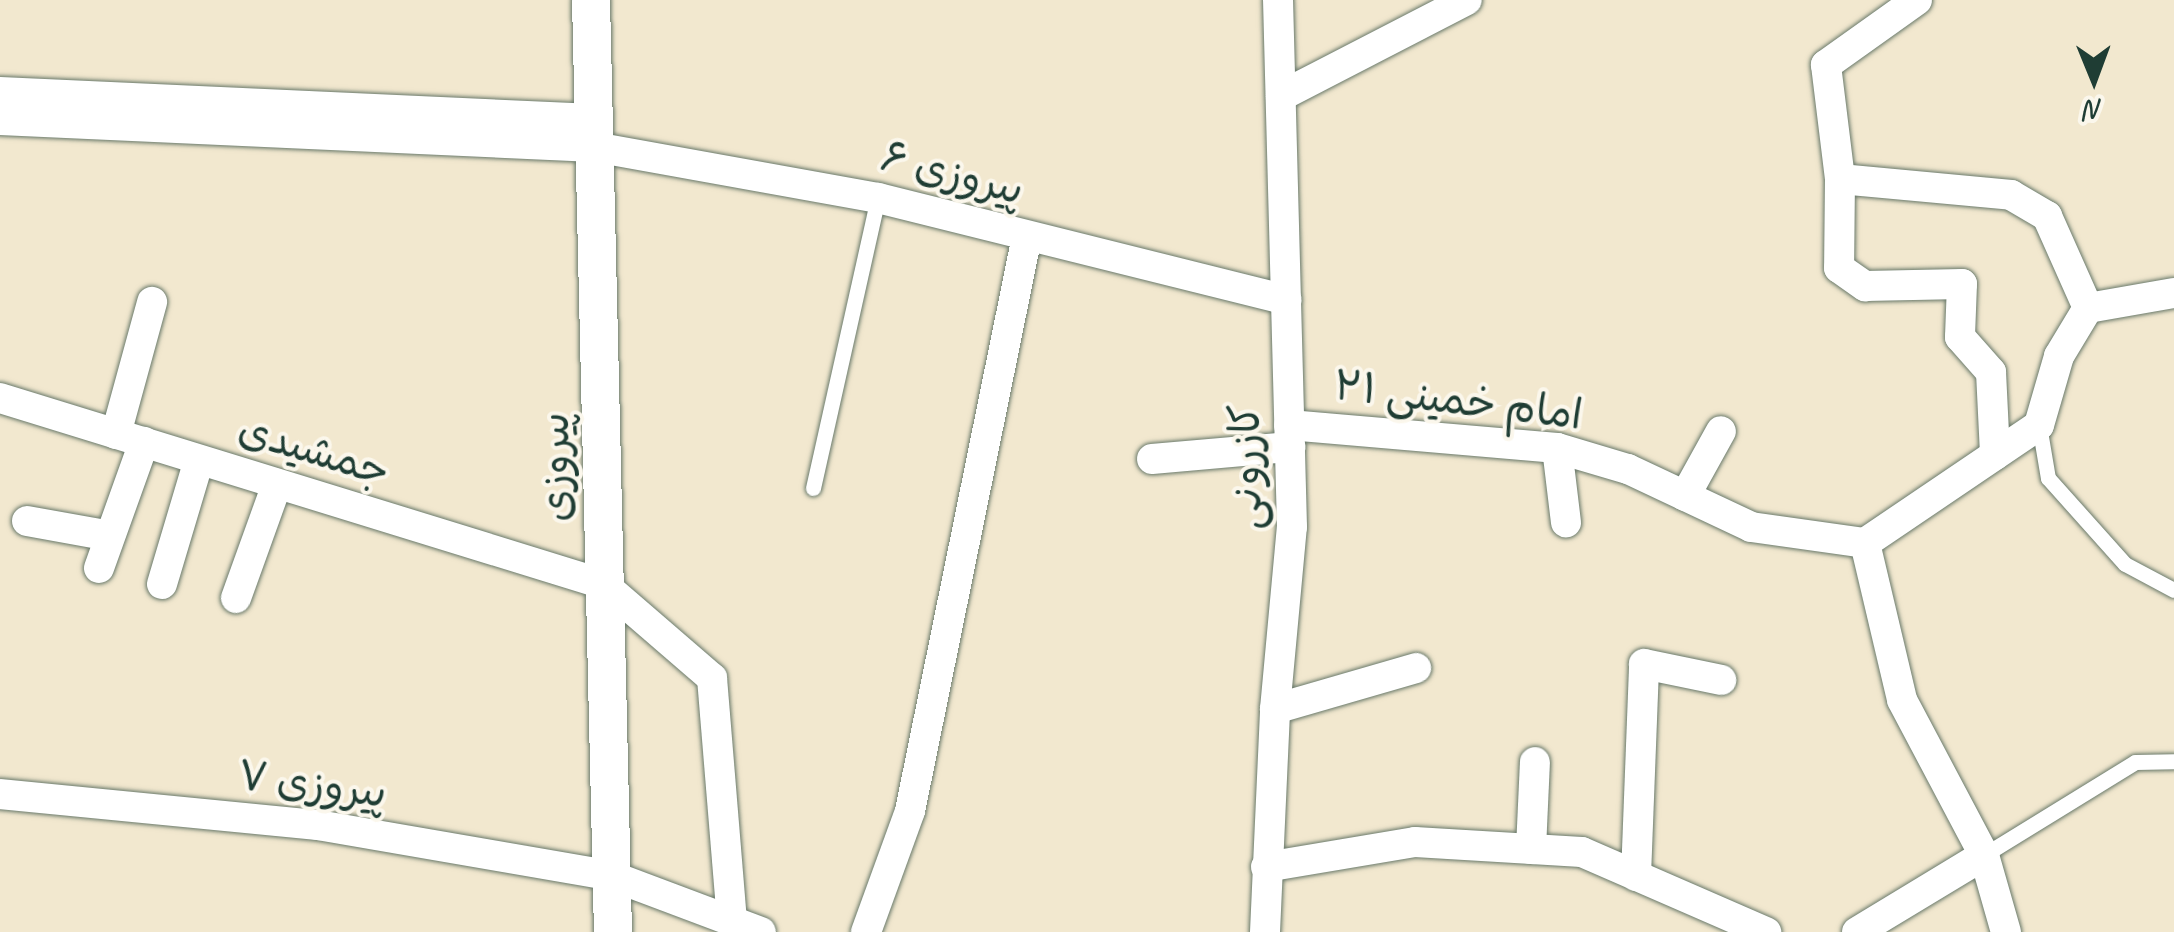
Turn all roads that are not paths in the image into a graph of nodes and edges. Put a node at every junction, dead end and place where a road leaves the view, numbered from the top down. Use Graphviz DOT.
graph roads {
  1 [pos="591,0"];
  2 [pos="1467,0"];
  3 [pos="1917,0"];
  4 [pos="1270,1"];
  5 [pos="0,92"];
  6 [pos="1281,96"];
  7 [pos="0,120"];
  8 [pos="594,132"];
  9 [pos="1840,179"];
  10 [pos="878,198"];
  11 [pos="1027,236"];
  12 [pos="2174,293"];
  13 [pos="1286,300"];
  14 [pos="152,302"];
  15 [pos="2088,308"];
  16 [pos="0,398"];
  17 [pos="2039,426"];
  18 [pos="1721,431"];
  19 [pos="1290,436"];
  20 [pos="130,438"];
  21 [pos="1557,448"];
  22 [pos="1995,455"];
  23 [pos="1152,459"];
  24 [pos="199,460"];
  25 [pos="277,484"];
  26 [pos="813,488"];
  27 [pos="1685,496"];
  28 [pos="27,521"];
  29 [pos="1566,522"];
  30 [pos="110,536"];
  31 [pos="1865,543"];
  32 [pos="98,568"];
  33 [pos="162,584"];
  34 [pos="603,584"];
  35 [pos="2174,590"];
  36 [pos="236,598"];
  37 [pos="1416,668"];
  38 [pos="1721,680"];
  39 [pos="1275,710"];
  40 [pos="1534,762"];
  41 [pos="2174,762"];
  42 [pos="0,794"];
  43 [pos="1531,849"];
  44 [pos="1984,854"];
  45 [pos="1266,867"];
  46 [pos="612,876"];
  47 [pos="1636,876"];
  48 [pos="732,920"];
  49 [pos="613,932"];
  50 [pos="761,932"];
  51 [pos="866,932"];
  52 [pos="1265,932"];
  53 [pos="1766,932"];
  54 [pos="1857,932"];
  55 [pos="2006,932"];
  1 -- 8 [label="street, پیروزی"];
  2 -- 6 [label="street"];
  3 -- 9 [label="street"];
  4 -- 6 [label="street, کازرونی"];
  5 -- 8 [label="street"];
  6 -- 13 [label="street, کازرونی"];
  7 -- 8 [label="street"];
  8 -- 10 [label="street, پیروزی ۶"];
  8 -- 34 [label="street, پیروزی"];
  9 -- 15 [label="street"];
  9 -- 22 [label="street"];
  10 -- 11 [label="street, پیروزی ۶"];
  10 -- 26 [label="lane"];
  11 -- 13 [label="street, پیروزی ۶"];
  11 -- 51 [label="street"];
  12 -- 15 [label="street"];
  13 -- 19 [label="street, کازرونی"];
  14 -- 20 [label="street"];
  15 -- 17 [label="street"];
  16 -- 20 [label="street, جمشیدی"];
  17 -- 22 [label="street"];
  17 -- 35 [label="lane"];
  18 -- 27 [label="street"];
  19 -- 21 [label="street, امام خمینی ۲۱"];
  19 -- 23 [label="street, امام خمینی ۲۱"];
  19 -- 39 [label="street, کازرونی"];
  20 -- 24 [label="street, جمشیدی"];
  20 -- 30 [label="street"];
  21 -- 27 [label="street, امام خمینی ۲۱"];
  21 -- 29 [label="street"];
  22 -- 31 [label="street"];
  24 -- 25 [label="street, جمشیدی"];
  24 -- 33 [label="street"];
  25 -- 34 [label="street, جمشیدی"];
  25 -- 36 [label="street"];
  27 -- 31 [label="street, امام خمینی ۲۱"];
  28 -- 30 [label="street"];
  30 -- 32 [label="street"];
  31 -- 44 [label="street"];
  34 -- 46 [label="street, پیروزی"];
  34 -- 48 [label="street"];
  37 -- 39 [label="street"];
  38 -- 47 [label="street"];
  39 -- 45 [label="street, کازرونی"];
  40 -- 43 [label="street"];
  41 -- 44 [label="lane"];
  42 -- 46 [label="street, پیروزی ۷"];
  43 -- 45 [label="street"];
  43 -- 47 [label="street"];
  44 -- 54 [label="street"];
  44 -- 55 [label="street"];
  45 -- 52 [label="street, کازرونی"];
  46 -- 48 [label="street, پیروزی ۷"];
  46 -- 49 [label="street, پیروزی"];
  47 -- 53 [label="street"];
  48 -- 50 [label="street, پیروزی ۷"];
}
